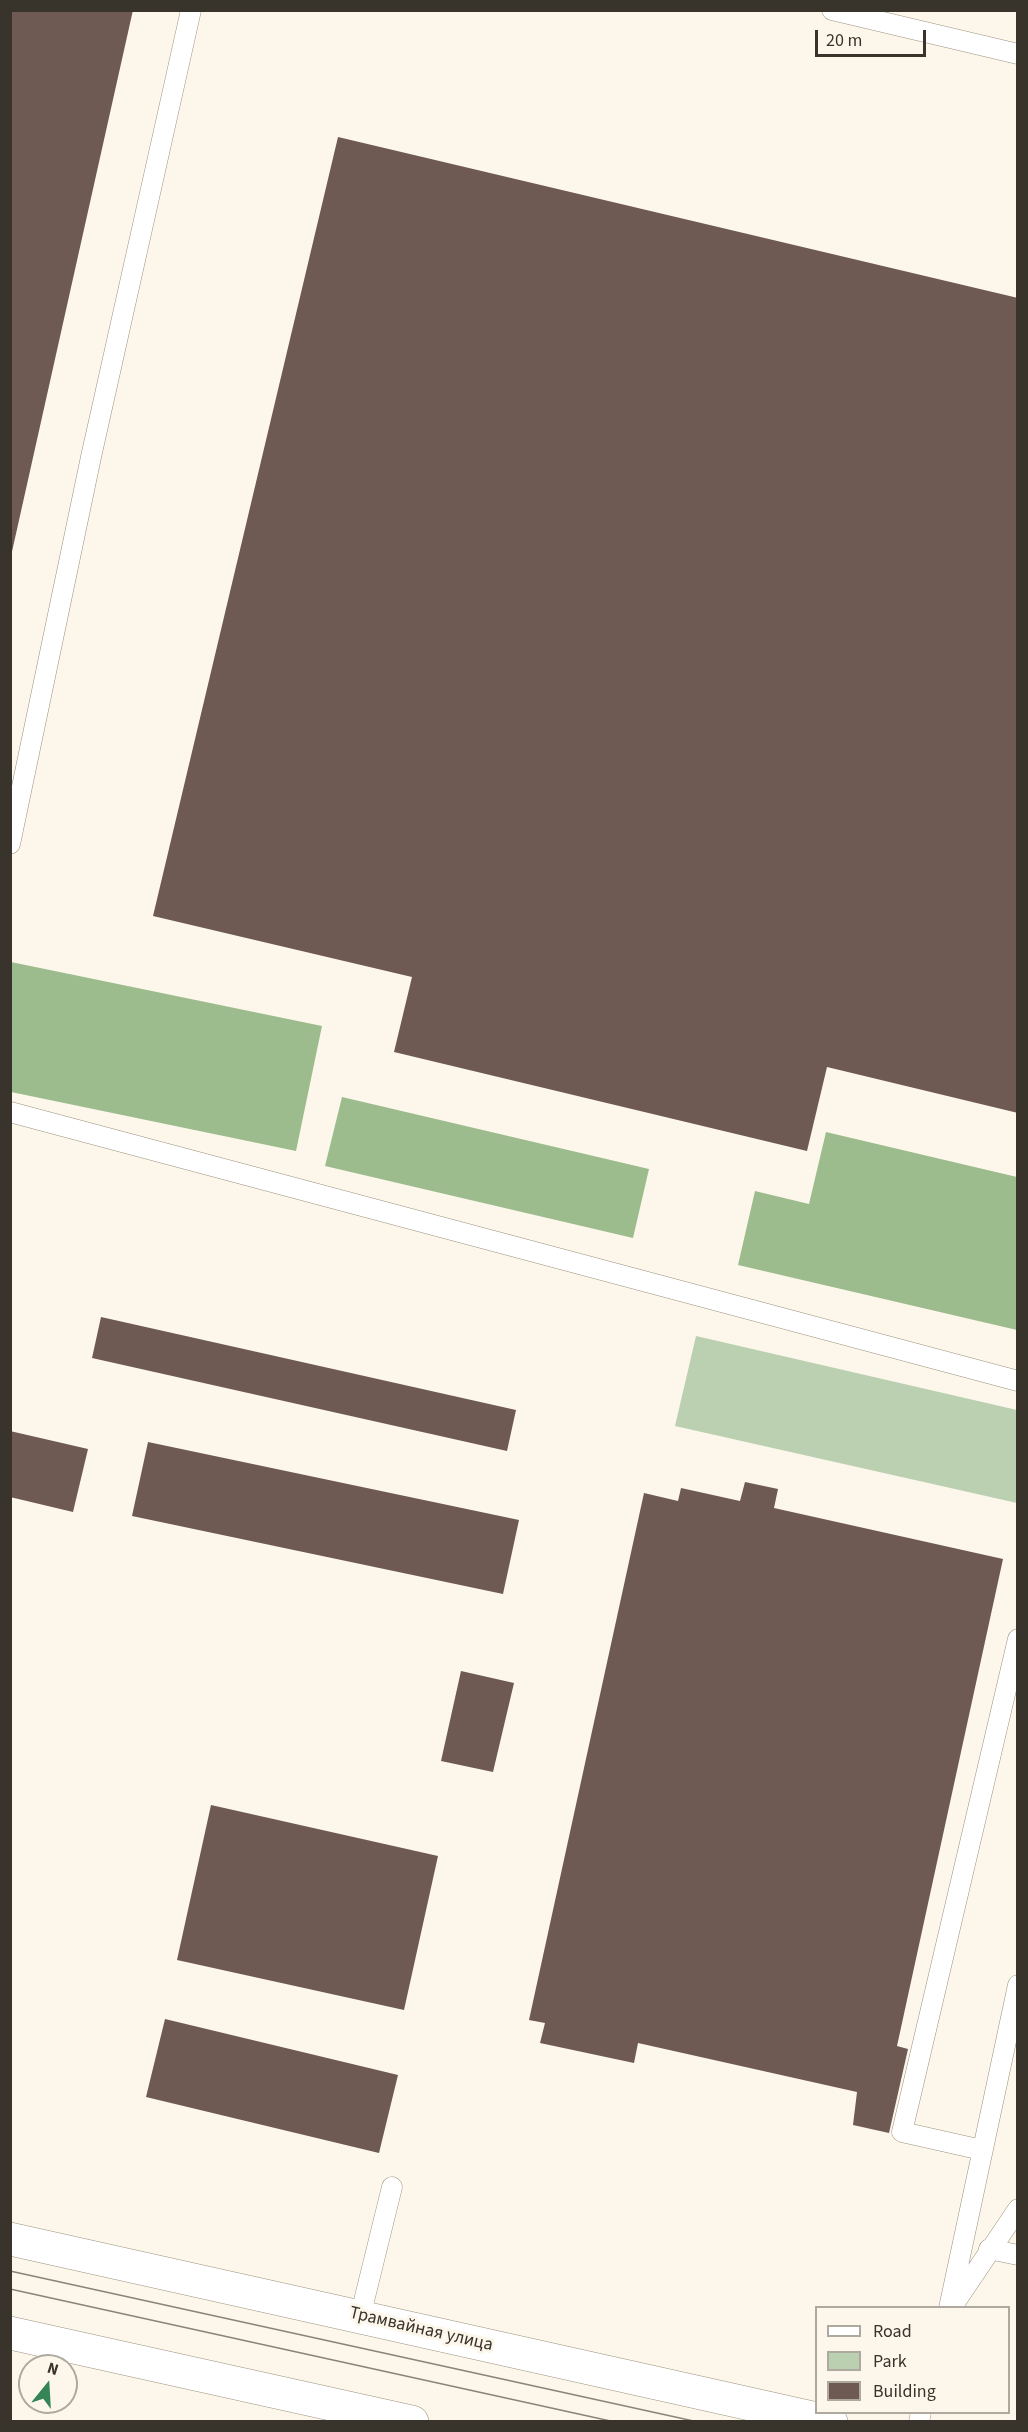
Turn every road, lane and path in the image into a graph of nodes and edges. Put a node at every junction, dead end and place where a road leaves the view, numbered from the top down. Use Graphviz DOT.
graph roads {
  1 [pos="191,10"];
  2 [pos="832,10"];
  3 [pos="1017,54"];
  4 [pos="10,844"];
  5 [pos="10,1112"];
  6 [pos="1017,1381"];
  7 [pos="1017,1639"];
  8 [pos="1017,1985"];
  9 [pos="982,2150"];
  10 [pos="392,2187"];
  11 [pos="1016,2213"];
  12 [pos="10,2239"];
  13 [pos="989,2250"];
  14 [pos="1017,2255"];
  15 [pos="950,2306"];
  16 [pos="951,2306"];
  17 [pos="360,2317"];
  18 [pos="10,2333"];
  19 [pos="412,2421"];
  20 [pos="831,2421"];
  1 -- 4 [label="lane"];
  2 -- 3 [label="lane"];
  5 -- 6 [label="lane"];
  7 -- 9 [label="lane"];
  8 -- 9 [label="lane"];
  9 -- 15 [label="lane"];
  10 -- 17 [label="lane"];
  11 -- 13 [label="lane"];
  12 -- 17 [label="main road, Трамвайная улица"];
  13 -- 14 [label="lane"];
  13 -- 16 [label="lane"];
  17 -- 20 [label="main road, Трамвайная улица"];
  18 -- 19 [label="main road"];
}
